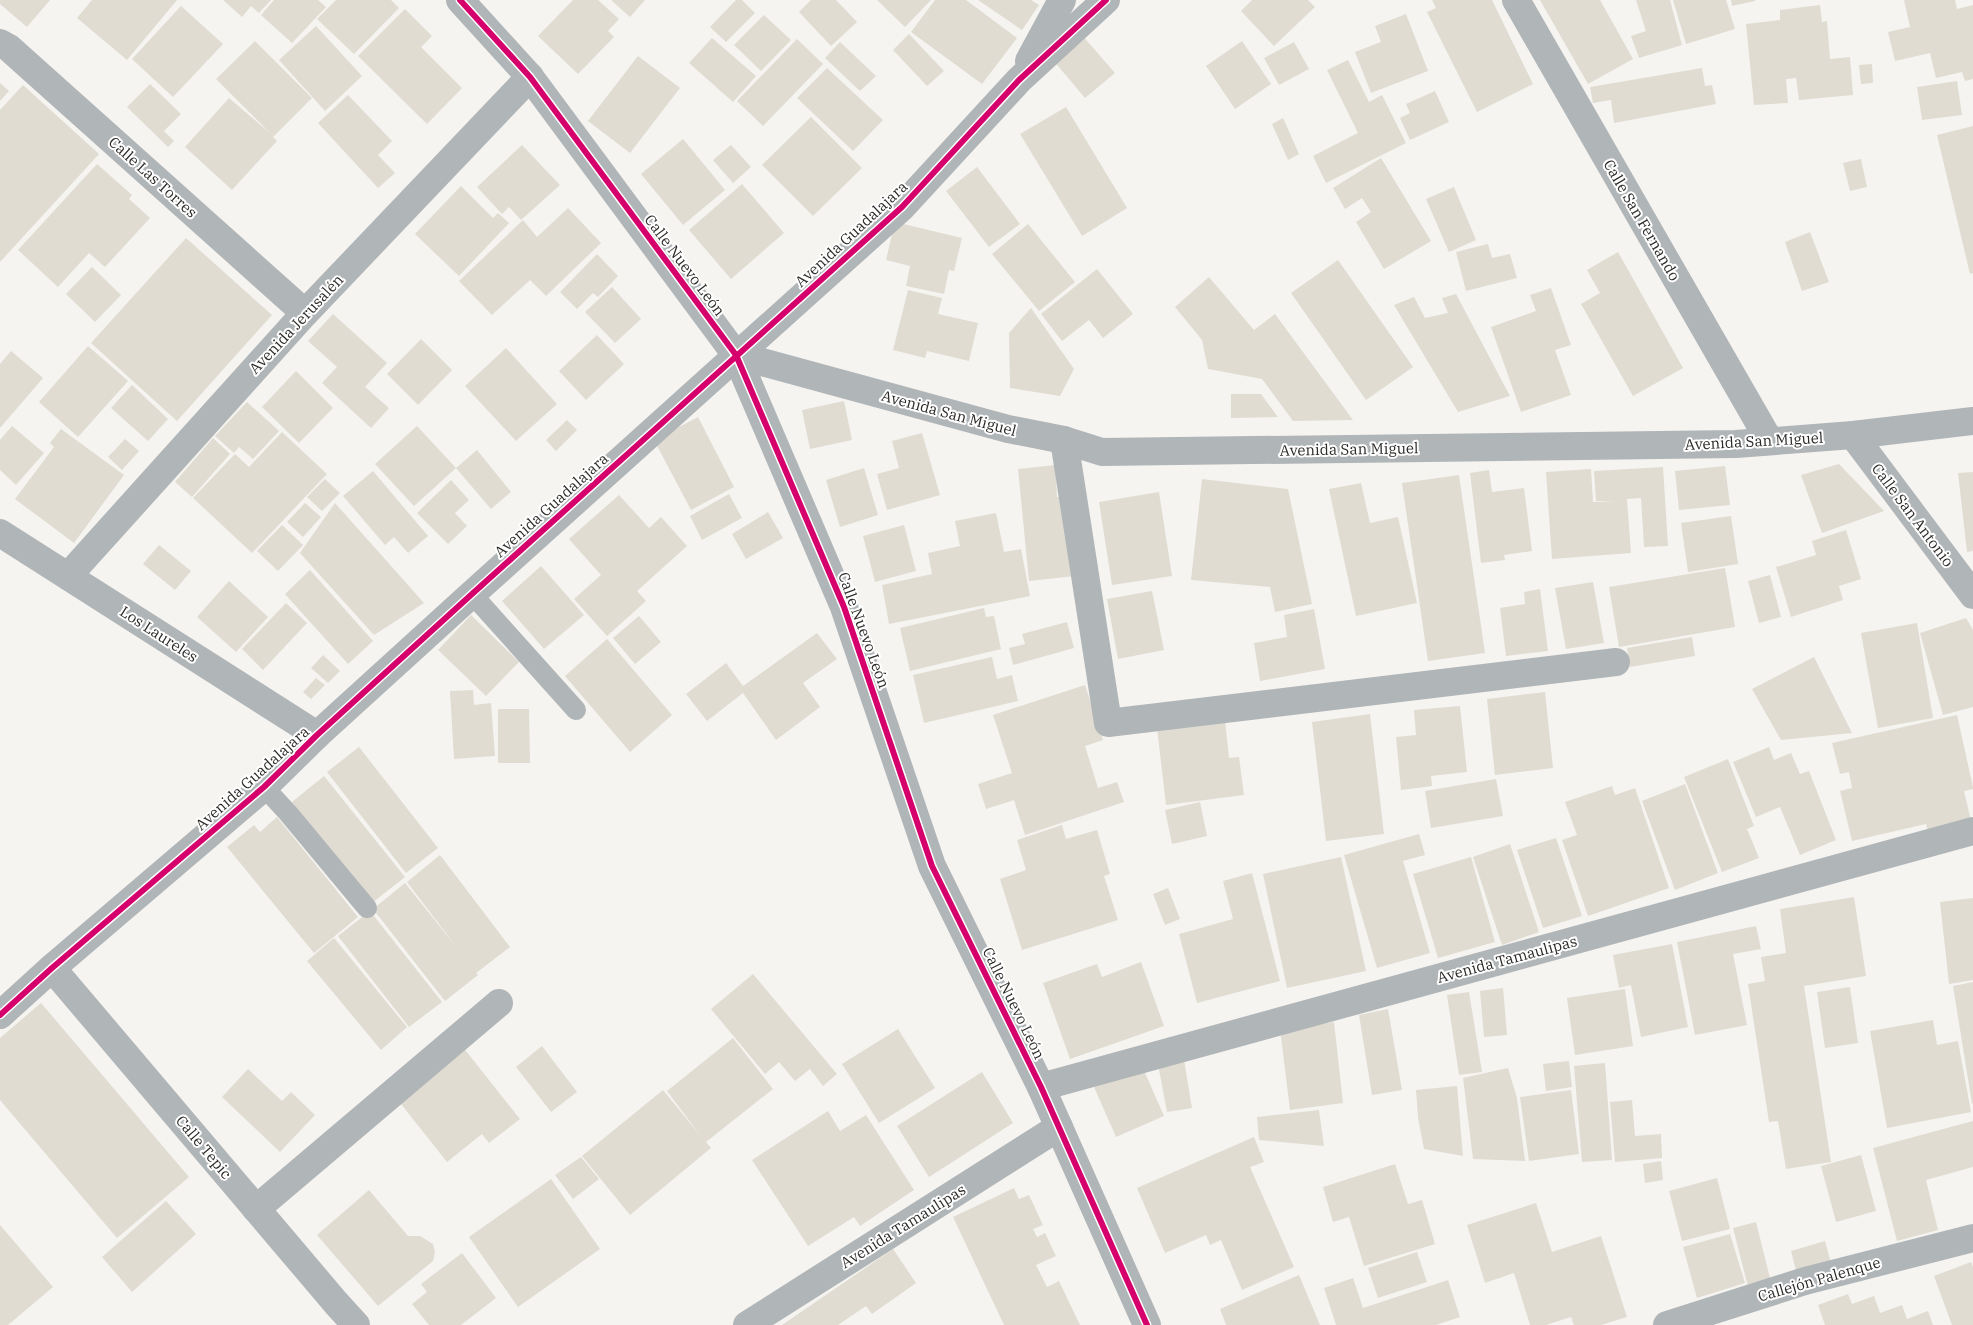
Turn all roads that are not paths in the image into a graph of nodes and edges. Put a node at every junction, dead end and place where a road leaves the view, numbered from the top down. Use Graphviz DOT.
graph roads {
  1 [pos="460,0"];
  2 [pos="1062,0"];
  3 [pos="1106,0"];
  4 [pos="1516,0"];
  5 [pos="0,42"];
  6 [pos="530,77"];
  7 [pos="1019,80"];
  8 [pos="305,313"];
  9 [pos="736,355"];
  10 [pos="1973,421"];
  11 [pos="1853,435"];
  12 [pos="1064,440"];
  13 [pos="1769,440"];
  14 [pos="0,533"];
  15 [pos="68,576"];
  16 [pos="472,594"];
  17 [pos="1973,595"];
  18 [pos="1616,662"];
  19 [pos="576,710"];
  20 [pos="317,735"];
  21 [pos="264,787"];
  22 [pos="1973,831"];
  23 [pos="367,908"];
  24 [pos="52,968"];
  25 [pos="499,1003"];
  26 [pos="0,1015"];
  27 [pos="1042,1087"];
  28 [pos="1059,1127"];
  29 [pos="256,1209"];
  30 [pos="1973,1238"];
  31 [pos="356,1325"];
  32 [pos="747,1325"];
  33 [pos="1147,1325"];
  34 [pos="1667,1325"];
  1 -- 6 [label="street, Calle Nuevo León"];
  2 -- 7 [label="street"];
  3 -- 7 [label="street, Avenida Guadalajara"];
  4 -- 13 [label="street, Calle San Fernando"];
  5 -- 8 [label="street, Calle Las Torres"];
  6 -- 8 [label="street, Avenida Jerusalén"];
  6 -- 9 [label="street, Calle Nuevo León"];
  7 -- 9 [label="street, Avenida Guadalajara"];
  8 -- 15 [label="street, Avenida Jerusalén"];
  9 -- 12 [label="street, Avenida San Miguel"];
  9 -- 16 [label="street, Avenida Guadalajara"];
  9 -- 27 [label="street, Calle Nuevo León"];
  10 -- 11 [label="street, Avenida San Miguel"];
  11 -- 13 [label="street, Avenida San Miguel"];
  11 -- 17 [label="street, Calle San Antonio"];
  12 -- 13 [label="street, Avenida San Miguel"];
  12 -- 18 [label="street"];
  14 -- 15 [label="street, Los Laureles"];
  15 -- 20 [label="street, Los Laureles"];
  16 -- 19 [label="lane"];
  16 -- 20 [label="street, Avenida Guadalajara"];
  20 -- 21 [label="street, Avenida Guadalajara"];
  21 -- 23 [label="lane"];
  21 -- 24 [label="street, Avenida Guadalajara"];
  22 -- 27 [label="street, Avenida Tamaulipas"];
  24 -- 26 [label="street, Avenida Guadalajara"];
  24 -- 29 [label="street, Calle Tepic"];
  25 -- 29 [label="street"];
  27 -- 28 [label="street, Calle Nuevo León"];
  28 -- 32 [label="street, Avenida Tamaulipas"];
  28 -- 33 [label="street, Calle Nuevo León"];
  29 -- 31 [label="street, Calle Tepic"];
  30 -- 34 [label="street, Callejón Palenque"];
}
